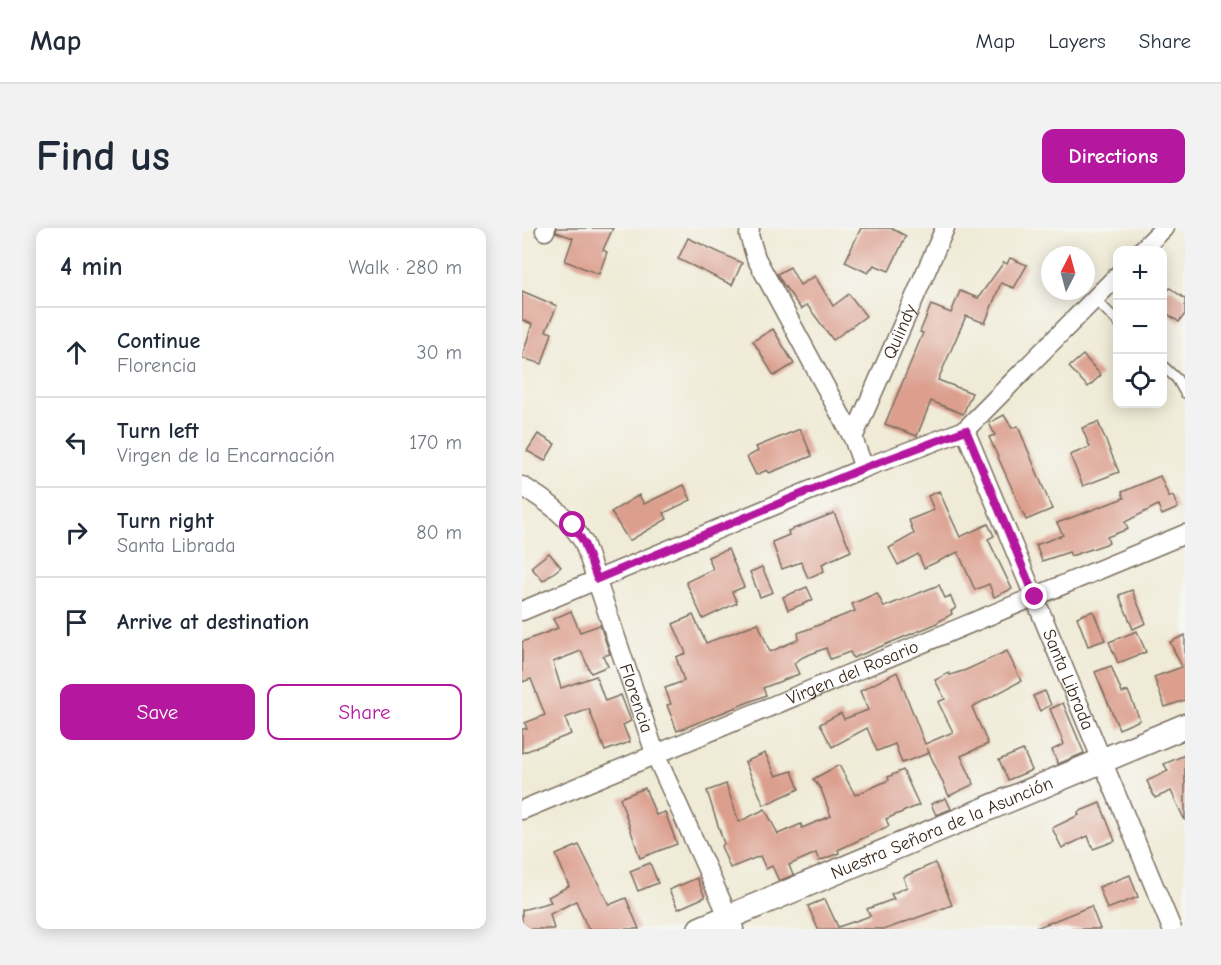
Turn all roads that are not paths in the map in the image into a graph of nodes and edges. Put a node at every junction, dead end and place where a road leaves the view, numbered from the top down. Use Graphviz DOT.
graph roads {
  1 [pos="750,228"];
  2 [pos="945,228"];
  3 [pos="1164,228"];
  4 [pos="1146,246"];
  5 [pos="1113,280"];
  6 [pos="1095,297"];
  7 [pos="1095,299"];
  8 [pos="1092,300"];
  9 [pos="1113,317"];
  10 [pos="1167,370"];
  11 [pos="1185,393"];
  12 [pos="966,430"];
  13 [pos="853,438"];
  14 [pos="864,468"];
  15 [pos="522,486"];
  16 [pos="1185,534"];
  17 [pos="597,579"];
  18 [pos="1035,597"];
  19 [pos="522,611"];
  20 [pos="1185,726"];
  21 [pos="656,756"];
  22 [pos="1103,761"];
  23 [pos="522,810"];
  24 [pos="731,923"];
  25 [pos="700,929"];
  26 [pos="1172,929"];
  1 -- 13 [label="street"];
  2 -- 13 [label="street, Quiindy"];
  3 -- 4 [label="street"];
  5 -- 6 [label="street"];
  7 -- 9 [label="lane"];
  8 -- 12 [label="street"];
  10 -- 11 [label="lane"];
  12 -- 14 [label="street"];
  12 -- 18 [label="street, Santa Librada"];
  13 -- 14 [label="street"];
  14 -- 17 [label="street"];
  15 -- 17 [label="street, Florencia"];
  16 -- 18 [label="street, Virgen del Rosario"];
  17 -- 19 [label="street"];
  17 -- 21 [label="street, Florencia"];
  18 -- 21 [label="street, Virgen del Rosario"];
  18 -- 22 [label="street, Santa Librada"];
  20 -- 22 [label="street, Nuestra Señora de la Asunción"];
  21 -- 23 [label="street, Virgen del Rosario"];
  21 -- 24 [label="street, Florencia"];
  22 -- 24 [label="street, Nuestra Señora de la Asunción"];
  22 -- 26 [label="street, Santa Librada"];
  24 -- 25 [label="street, Nuestra Señora de la Asunción"];
}
